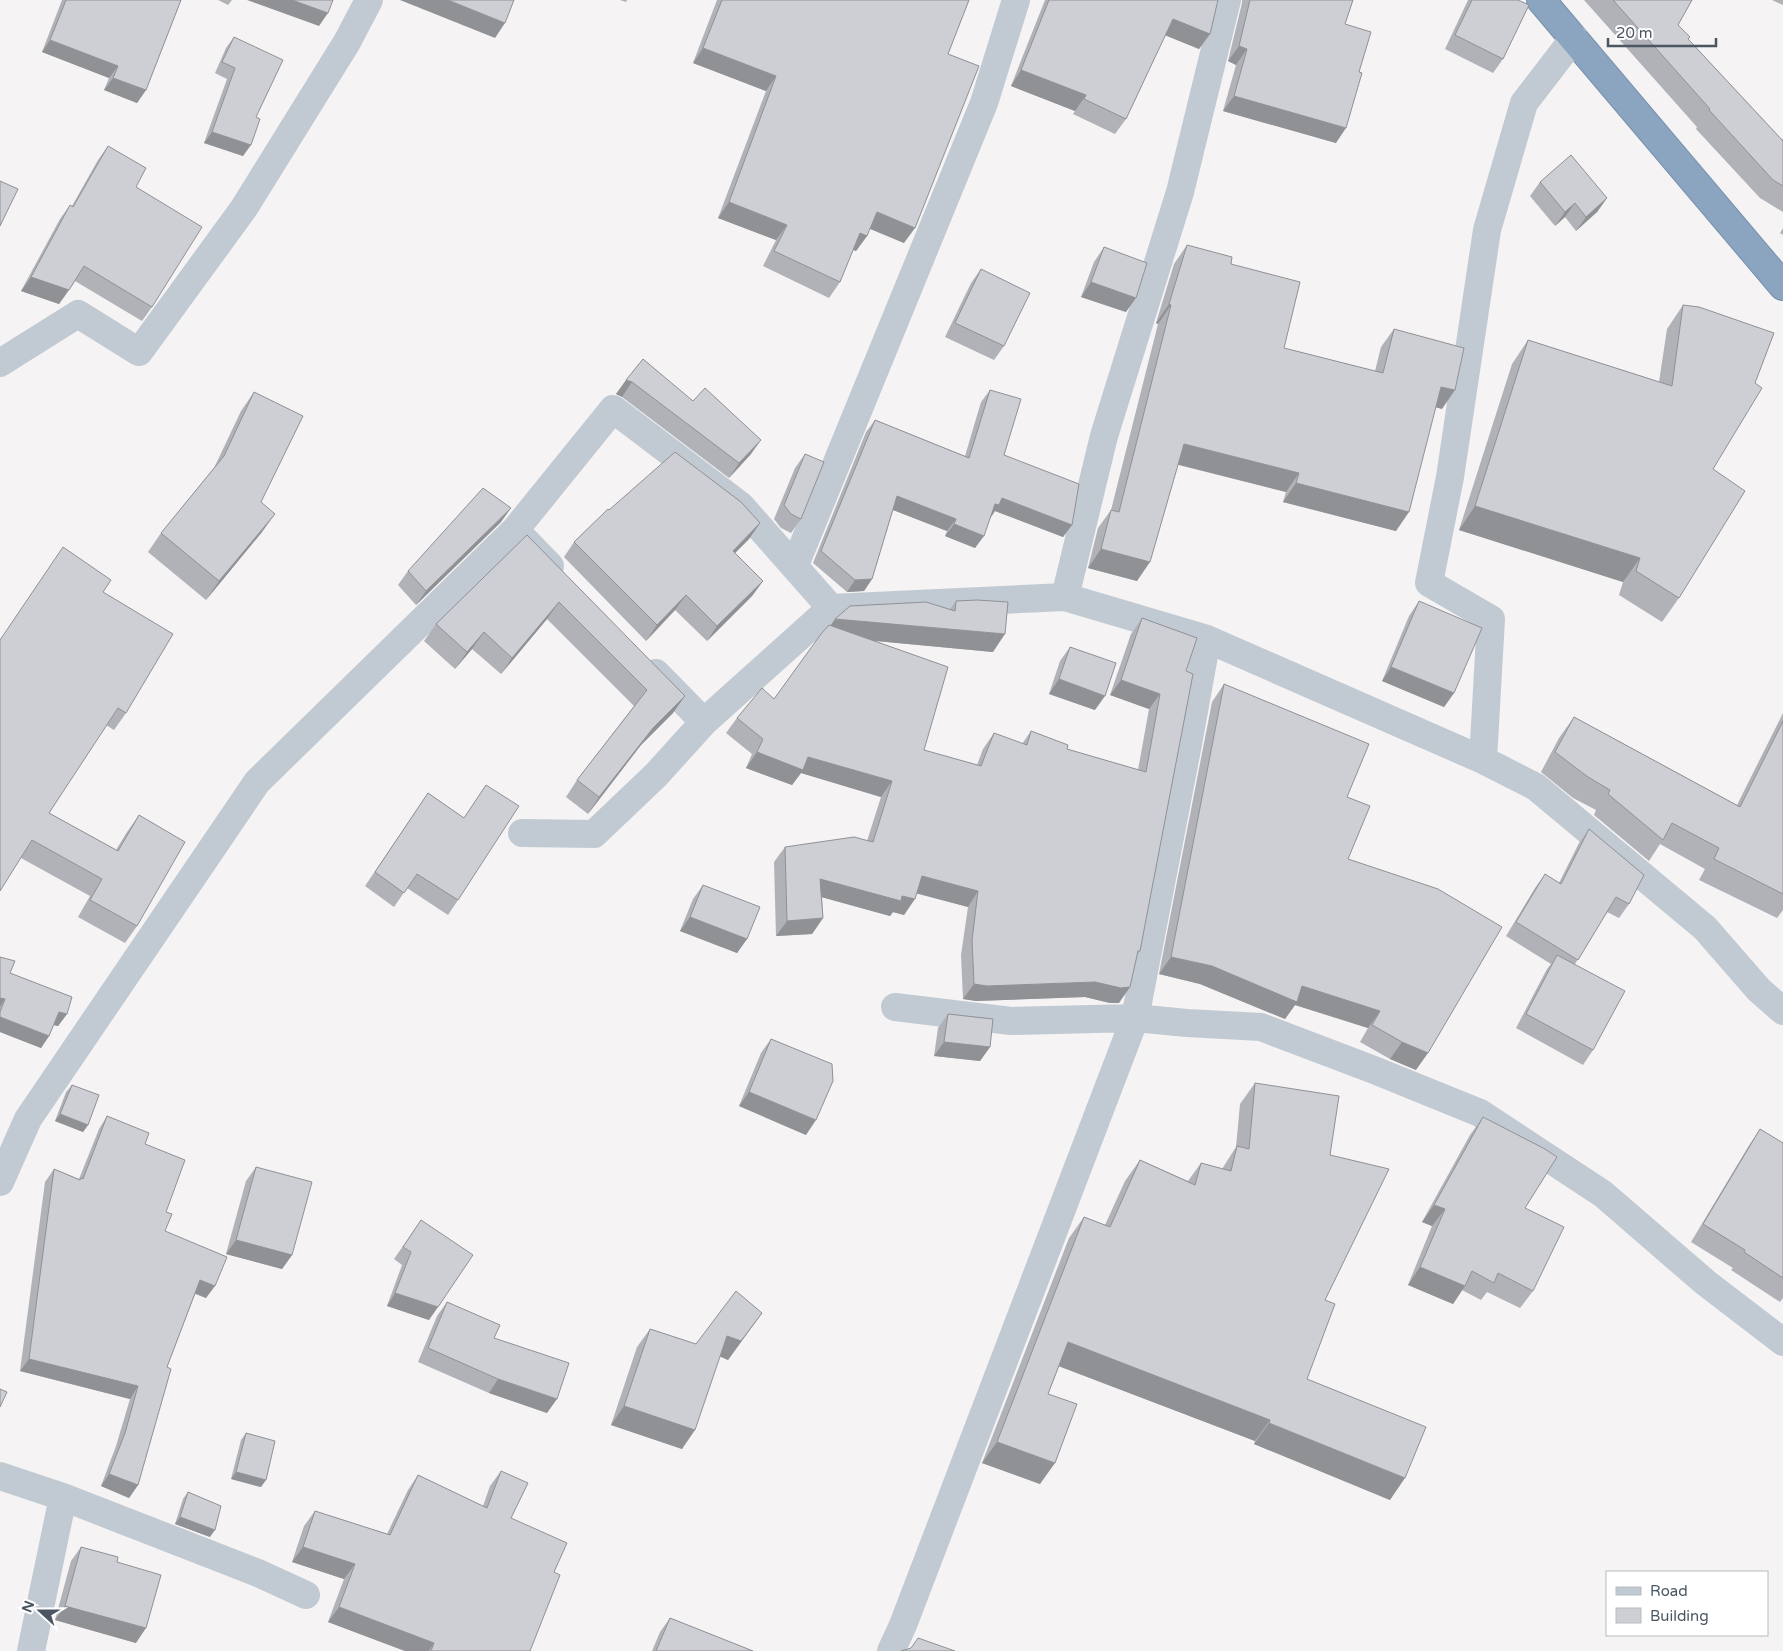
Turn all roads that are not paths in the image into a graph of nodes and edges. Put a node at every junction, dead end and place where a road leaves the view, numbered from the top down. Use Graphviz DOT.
graph roads {
  1 [pos="368,0"];
  2 [pos="1016,0"];
  3 [pos="1227,0"];
  4 [pos="1541,0"];
  5 [pos="1574,38"];
  6 [pos="1783,286"];
  7 [pos="0,362"];
  8 [pos="515,530"];
  9 [pos="795,565"];
  10 [pos="571,587"];
  11 [pos="1065,597"];
  12 [pos="831,608"];
  13 [pos="1207,639"];
  14 [pos="641,658"];
  15 [pos="704,722"];
  16 [pos="1483,760"];
  17 [pos="522,834"];
  18 [pos="895,1007"];
  19 [pos="1783,1011"];
  20 [pos="1134,1018"];
  21 [pos="0,1182"];
  22 [pos="1783,1342"];
  23 [pos="0,1476"];
  24 [pos="64,1497"];
  25 [pos="306,1595"];
  26 [pos="31,1651"];
  27 [pos="891,1651"];
  1 -- 7 [label="street"];
  2 -- 9 [label="street"];
  3 -- 11 [label="street"];
  4 -- 5 [label="highway"];
  5 -- 6 [label="highway"];
  5 -- 16 [label="street"];
  8 -- 9 [label="street"];
  8 -- 10 [label="street"];
  8 -- 21 [label="street"];
  9 -- 12 [label="street"];
  11 -- 12 [label="street"];
  11 -- 13 [label="street"];
  12 -- 15 [label="street"];
  13 -- 16 [label="street"];
  13 -- 20 [label="street"];
  14 -- 15 [label="street"];
  15 -- 17 [label="street"];
  16 -- 19 [label="street"];
  18 -- 20 [label="street"];
  20 -- 22 [label="street"];
  20 -- 27 [label="street"];
  23 -- 24 [label="street"];
  24 -- 25 [label="street"];
  24 -- 26 [label="street"];
}
